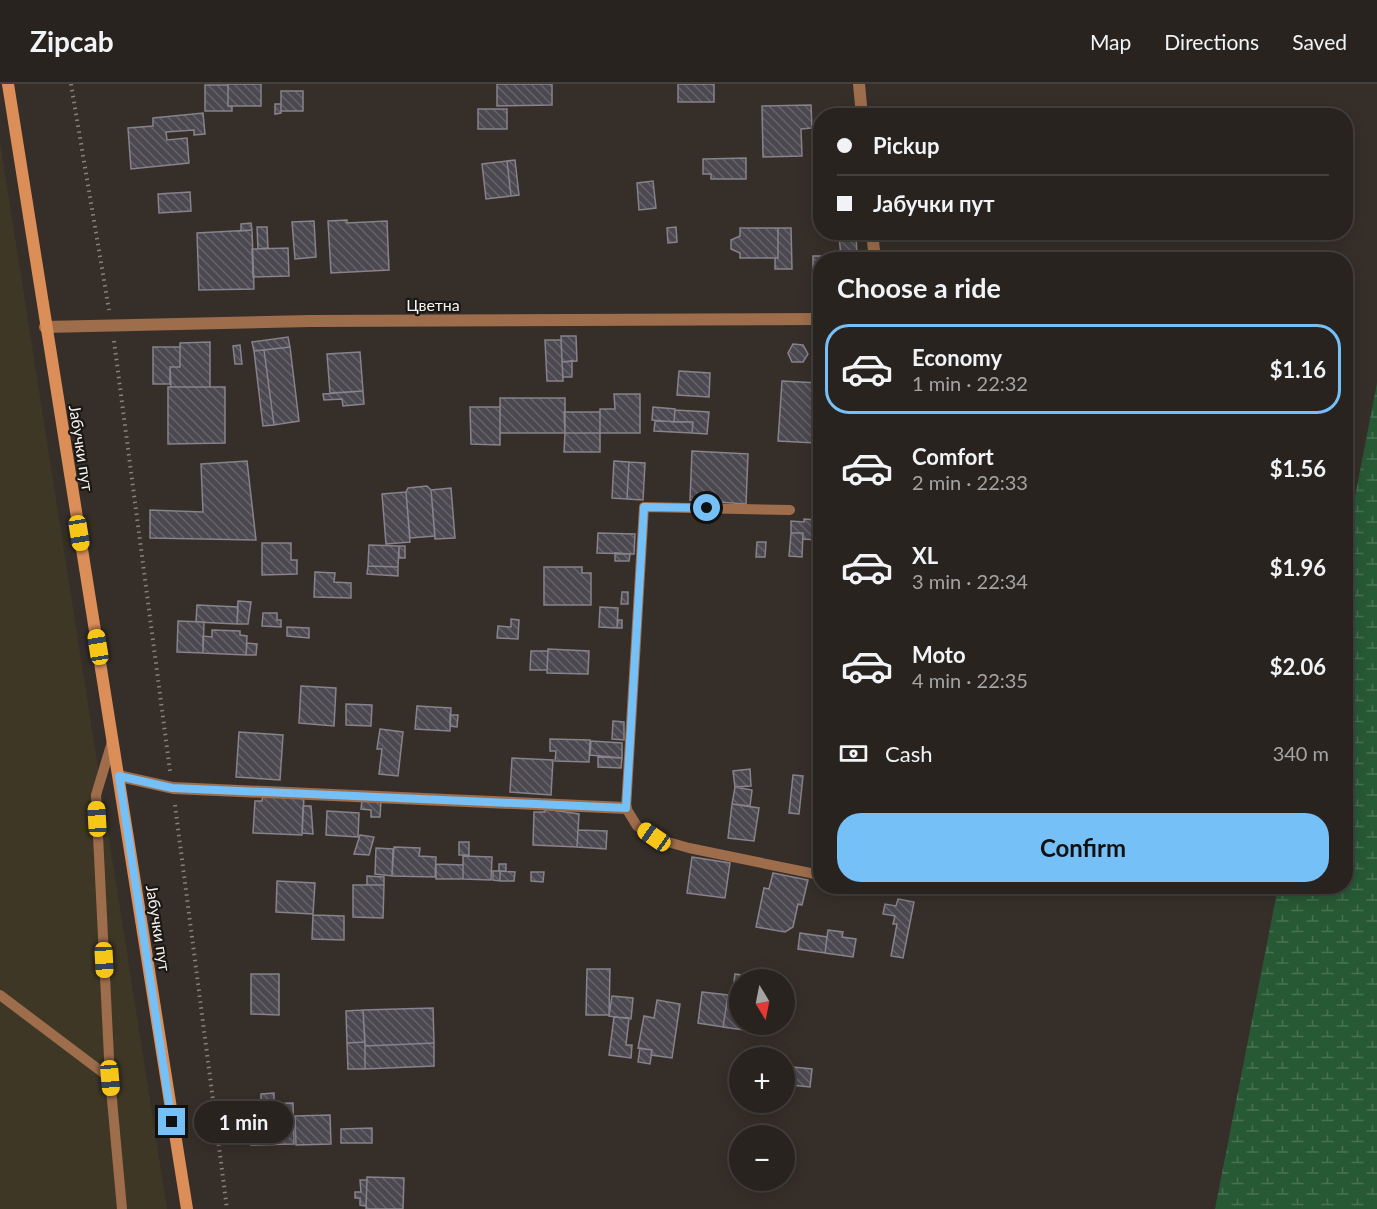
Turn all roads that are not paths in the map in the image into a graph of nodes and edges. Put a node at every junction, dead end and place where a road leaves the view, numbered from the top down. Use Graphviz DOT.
graph roads {
  1 [pos="8,84"];
  2 [pos="859,84"];
  3 [pos="861,108"];
  4 [pos="813,319"];
  5 [pos="45,327"];
  6 [pos="790,510"];
  7 [pos="113,739"];
  8 [pos="119,776"];
  9 [pos="626,808"];
  10 [pos="813,874"];
  11 [pos="0,995"];
  12 [pos="110,1078"];
  13 [pos="122,1209"];
  14 [pos="187,1209"];
  1 -- 5 [label="main road, Јабучки пут"];
  2 -- 3 [label="street"];
  4 -- 5 [label="street, Цветна"];
  5 -- 7 [label="main road, Јабучки пут"];
  6 -- 9 [label="lane"];
  7 -- 8 [label="main road, Јабучки пут"];
  7 -- 12 [label="lane"];
  8 -- 9 [label="street"];
  8 -- 14 [label="main road, Јабучки пут"];
  9 -- 10 [label="lane"];
  11 -- 12 [label="lane"];
  12 -- 13 [label="lane"];
}
